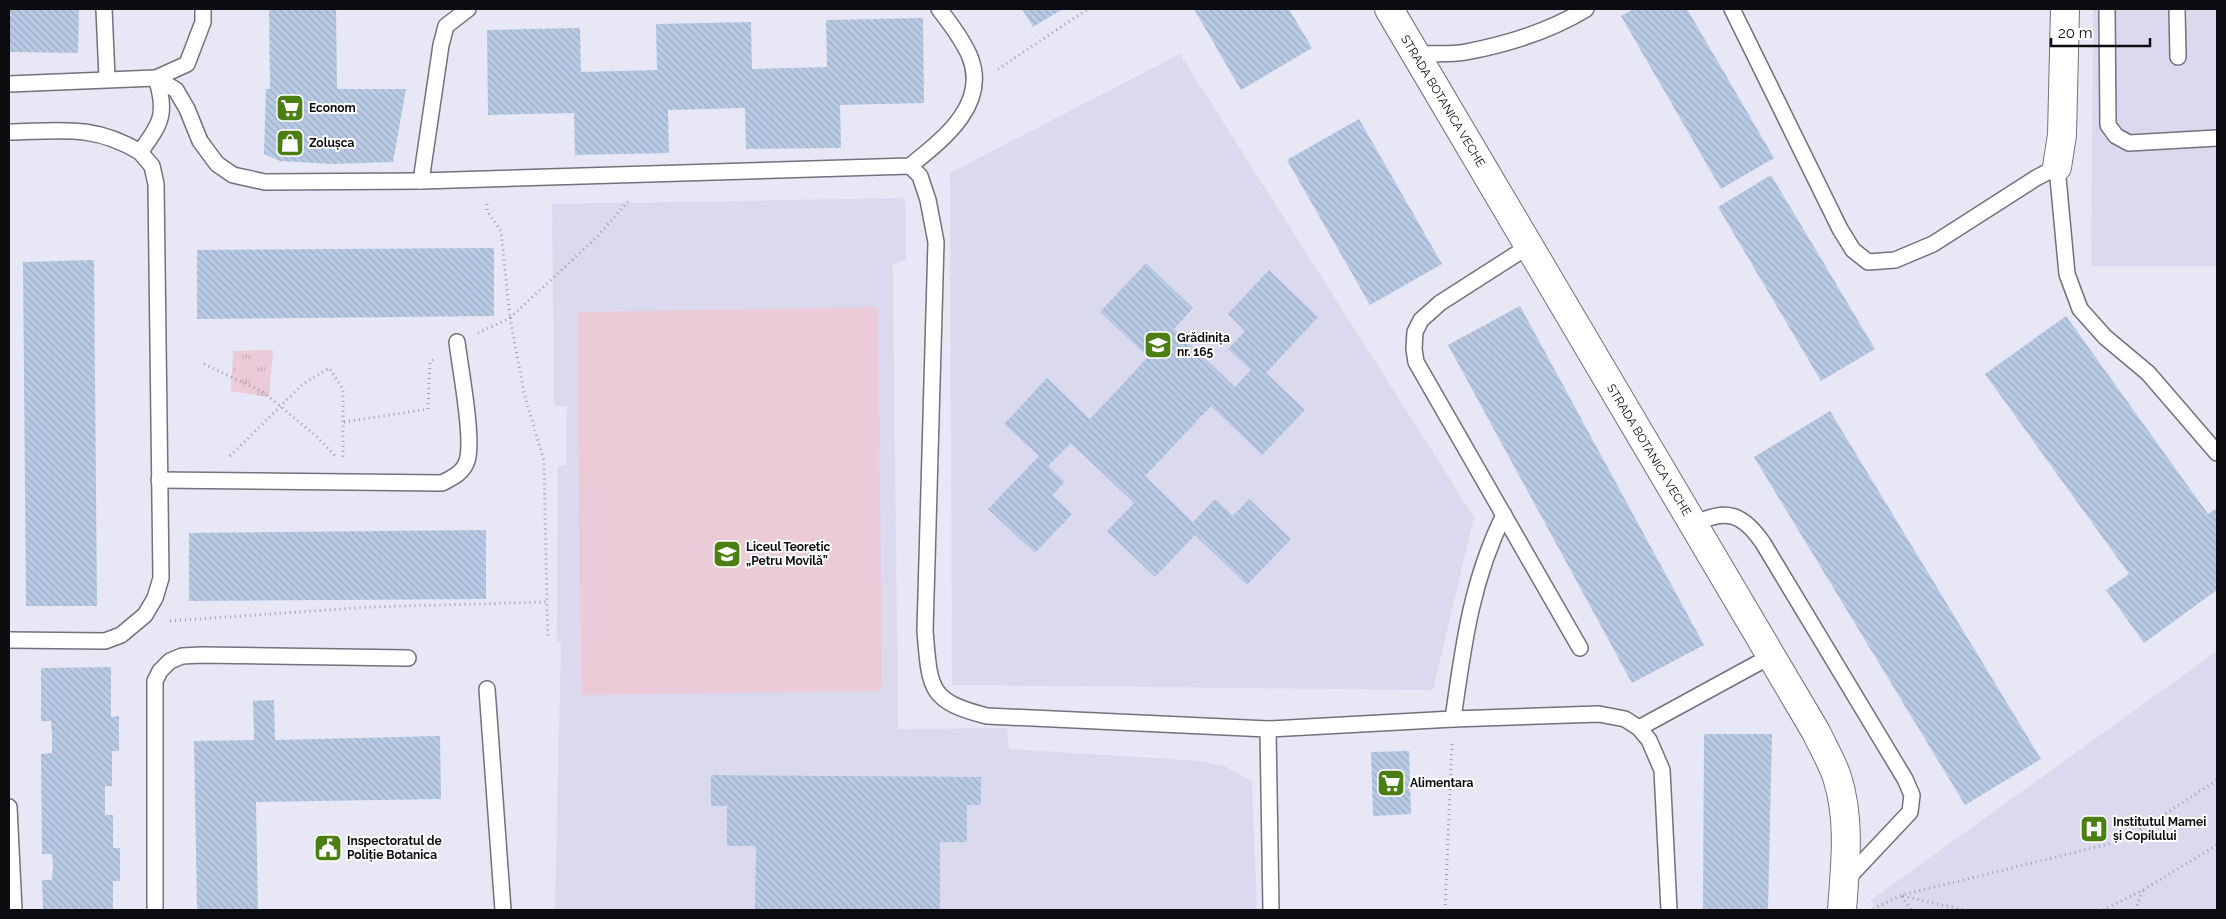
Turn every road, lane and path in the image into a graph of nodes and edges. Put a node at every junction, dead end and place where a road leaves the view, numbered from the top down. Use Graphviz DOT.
graph roads {
  1 [pos="104,9"];
  2 [pos="203,9"];
  3 [pos="468,9"];
  4 [pos="939,9"];
  5 [pos="1088,9"];
  6 [pos="1389,9"];
  7 [pos="1586,9"];
  8 [pos="1732,9"];
  9 [pos="2065,9"];
  10 [pos="2107,9"];
  11 [pos="2177,9"];
  12 [pos="1416,54"];
  13 [pos="2178,57"];
  14 [pos="107,78"];
  15 [pos="156,78"];
  16 [pos="9,84"];
  17 [pos="974,84"];
  18 [pos="9,132"];
  19 [pos="2217,138"];
  20 [pos="140,152"];
  21 [pos="910,166"];
  22 [pos="2057,167"];
  23 [pos="637,174"];
  24 [pos="486,179"];
  25 [pos="421,181"];
  26 [pos="1529,246"];
  27 [pos="457,342"];
  28 [pos="204,364"];
  29 [pos="281,407"];
  30 [pos="2217,453"];
  31 [pos="158,480"];
  32 [pos="212,481"];
  33 [pos="1504,515"];
  34 [pos="1694,525"];
  35 [pos="137,624"];
  36 [pos="548,637"];
  37 [pos="9,640"];
  38 [pos="1580,648"];
  39 [pos="1771,656"];
  40 [pos="408,658"];
  41 [pos="487,688"];
  42 [pos="1454,720"];
  43 [pos="1268,728"];
  44 [pos="1639,728"];
  45 [pos="2217,780"];
  46 [pos="9,807"];
  47 [pos="2217,846"];
  48 [pos="1844,882"];
  49 [pos="2143,890"];
  50 [pos="1902,895"];
  51 [pos="14,910"];
  52 [pos="155,910"];
  53 [pos="503,910"];
  54 [pos="1271,910"];
  55 [pos="1445,910"];
  56 [pos="1668,910"];
  57 [pos="1842,910"];
  58 [pos="1870,910"];
  59 [pos="1911,910"];
  60 [pos="1964,910"];
  61 [pos="2103,910"];
  62 [pos="2135,910"];
  1 -- 14 [label="lane"];
  2 -- 15 [label="lane"];
  3 -- 25 [label="lane"];
  4 -- 17 [label="lane"];
  5 -- 17 [label="path"];
  6 -- 12 [label="street, STRADA BOTANICA VECHE"];
  7 -- 12 [label="lane"];
  8 -- 22 [label="lane"];
  9 -- 22 [label="street"];
  10 -- 19 [label="lane"];
  11 -- 13 [label="lane"];
  12 -- 26 [label="street, STRADA BOTANICA VECHE"];
  14 -- 15 [label="lane"];
  14 -- 16 [label="lane"];
  15 -- 20 [label="lane"];
  15 -- 25 [label="lane"];
  17 -- 21 [label="lane"];
  18 -- 20 [label="lane"];
  20 -- 31 [label="lane"];
  21 -- 23 [label="lane"];
  21 -- 43 [label="lane"];
  22 -- 30 [label="lane"];
  23 -- 24 [label="lane"];
  23 -- 24 [label="path"];
  24 -- 25 [label="lane"];
  26 -- 33 [label="lane"];
  26 -- 34 [label="street, STRADA BOTANICA VECHE"];
  27 -- 32 [label="lane"];
  28 -- 29 [label="path"];
  29 -- 29 [label="path"];
  29 -- 32 [label="path"];
  31 -- 32 [label="lane"];
  31 -- 35 [label="lane"];
  33 -- 38 [label="lane"];
  33 -- 42 [label="lane"];
  34 -- 39 [label="street, STRADA BOTANICA VECHE"];
  34 -- 48 [label="lane"];
  35 -- 36 [label="path"];
  35 -- 37 [label="lane"];
  39 -- 44 [label="lane"];
  39 -- 48 [label="street, STRADA BOTANICA VECHE"];
  40 -- 52 [label="lane"];
  41 -- 53 [label="lane"];
  42 -- 43 [label="lane"];
  42 -- 44 [label="lane"];
  42 -- 55 [label="path"];
  43 -- 54 [label="lane"];
  44 -- 56 [label="lane"];
  45 -- 50 [label="path"];
  46 -- 51 [label="lane"];
  47 -- 49 [label="path"];
  48 -- 57 [label="street, STRADA BOTANICA VECHE"];
  49 -- 61 [label="path"];
  49 -- 62 [label="path"];
  50 -- 58 [label="path"];
  50 -- 59 [label="path"];
  50 -- 60 [label="path"];
}
